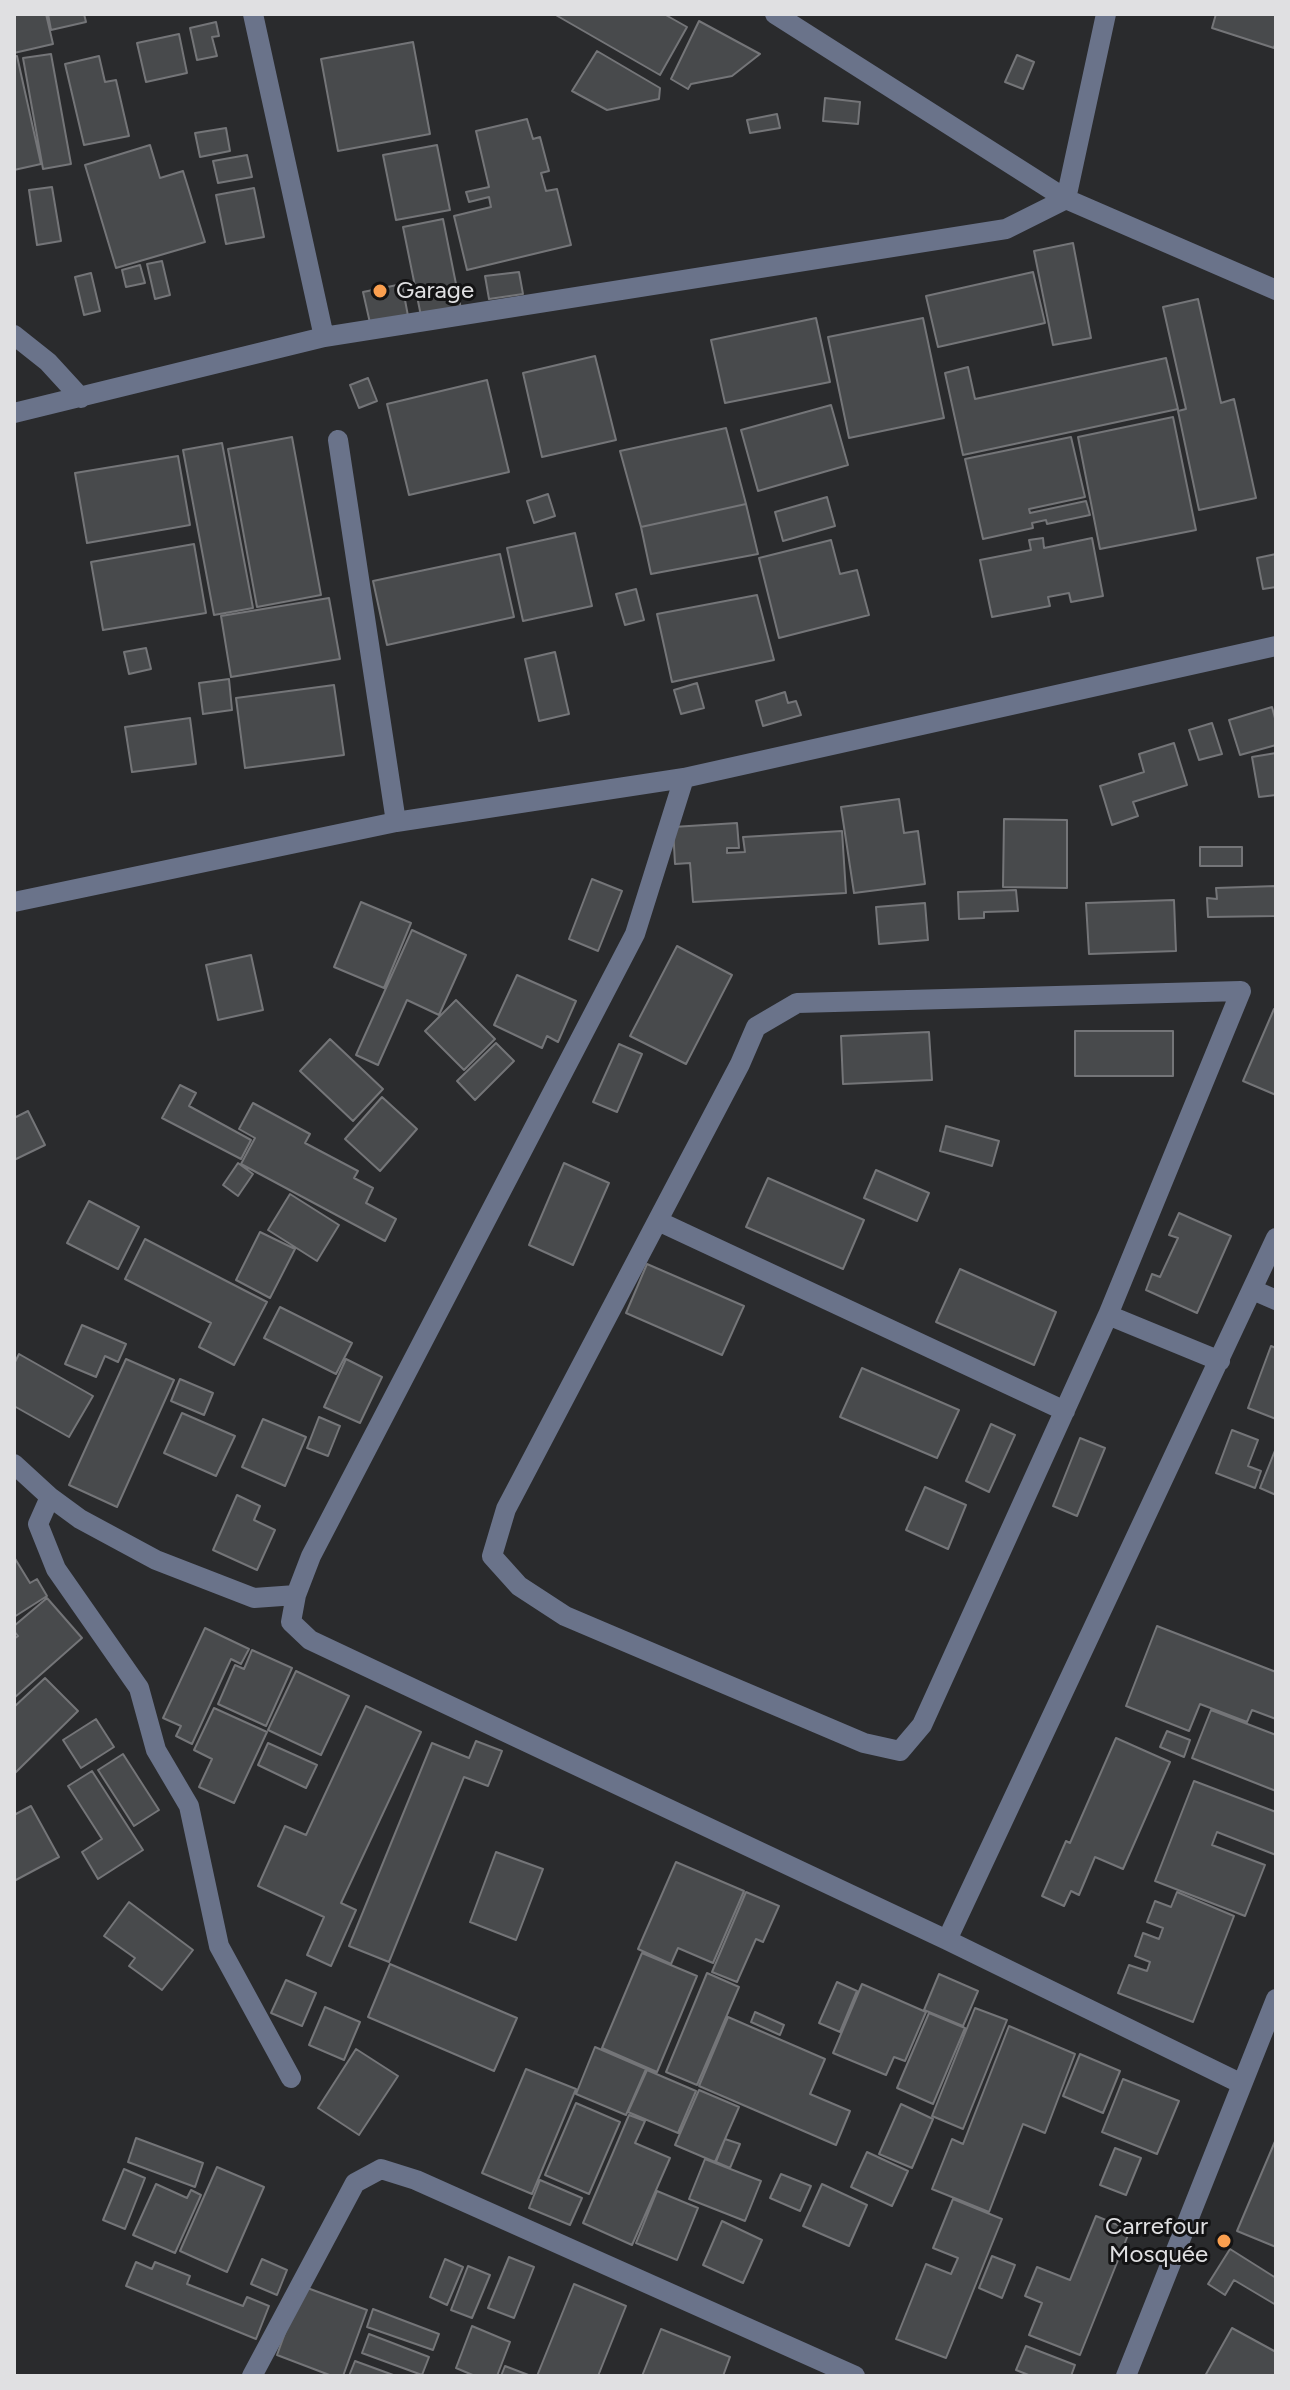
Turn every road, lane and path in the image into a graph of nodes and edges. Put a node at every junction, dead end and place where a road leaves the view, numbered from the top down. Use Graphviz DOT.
graph roads {
  1 [pos="253,14"];
  2 [pos="775,14"];
  3 [pos="1106,14"];
  4 [pos="1066,199"];
  5 [pos="1276,290"];
  6 [pos="14,335"];
  7 [pos="324,337"];
  8 [pos="81,398"];
  9 [pos="14,413"];
  10 [pos="338,440"];
  11 [pos="1276,646"];
  12 [pos="684,778"];
  13 [pos="396,822"];
  14 [pos="14,902"];
  15 [pos="658,1221"];
  16 [pos="1276,1238"];
  17 [pos="1253,1290"];
  18 [pos="1276,1300"];
  19 [pos="1108,1315"];
  20 [pos="1220,1361"];
  21 [pos="1065,1411"];
  22 [pos="14,1464"];
  23 [pos="50,1497"];
  24 [pos="296,1595"];
  25 [pos="947,1940"];
  26 [pos="1276,1999"];
  27 [pos="291,2078"];
  28 [pos="1242,2084"];
  29 [pos="252,2376"];
  30 [pos="855,2376"];
  31 [pos="1126,2376"];
  1 -- 7 [label="street"];
  2 -- 4 [label="street"];
  3 -- 4 [label="street"];
  4 -- 5 [label="street"];
  4 -- 7 [label="street"];
  6 -- 8 [label="street"];
  7 -- 8 [label="street"];
  8 -- 9 [label="street"];
  10 -- 13 [label="street"];
  11 -- 12 [label="street"];
  12 -- 13 [label="street"];
  12 -- 24 [label="street"];
  13 -- 14 [label="street"];
  15 -- 19 [label="street"];
  15 -- 21 [label="street"];
  15 -- 21 [label="street"];
  16 -- 17 [label="street"];
  17 -- 18 [label="street"];
  17 -- 20 [label="street"];
  19 -- 20 [label="street"];
  19 -- 21 [label="street"];
  20 -- 25 [label="street"];
  22 -- 23 [label="street"];
  23 -- 24 [label="street"];
  23 -- 27 [label="street"];
  24 -- 25 [label="street"];
  25 -- 28 [label="street"];
  26 -- 28 [label="street"];
  28 -- 31 [label="street"];
  29 -- 30 [label="street"];
}
